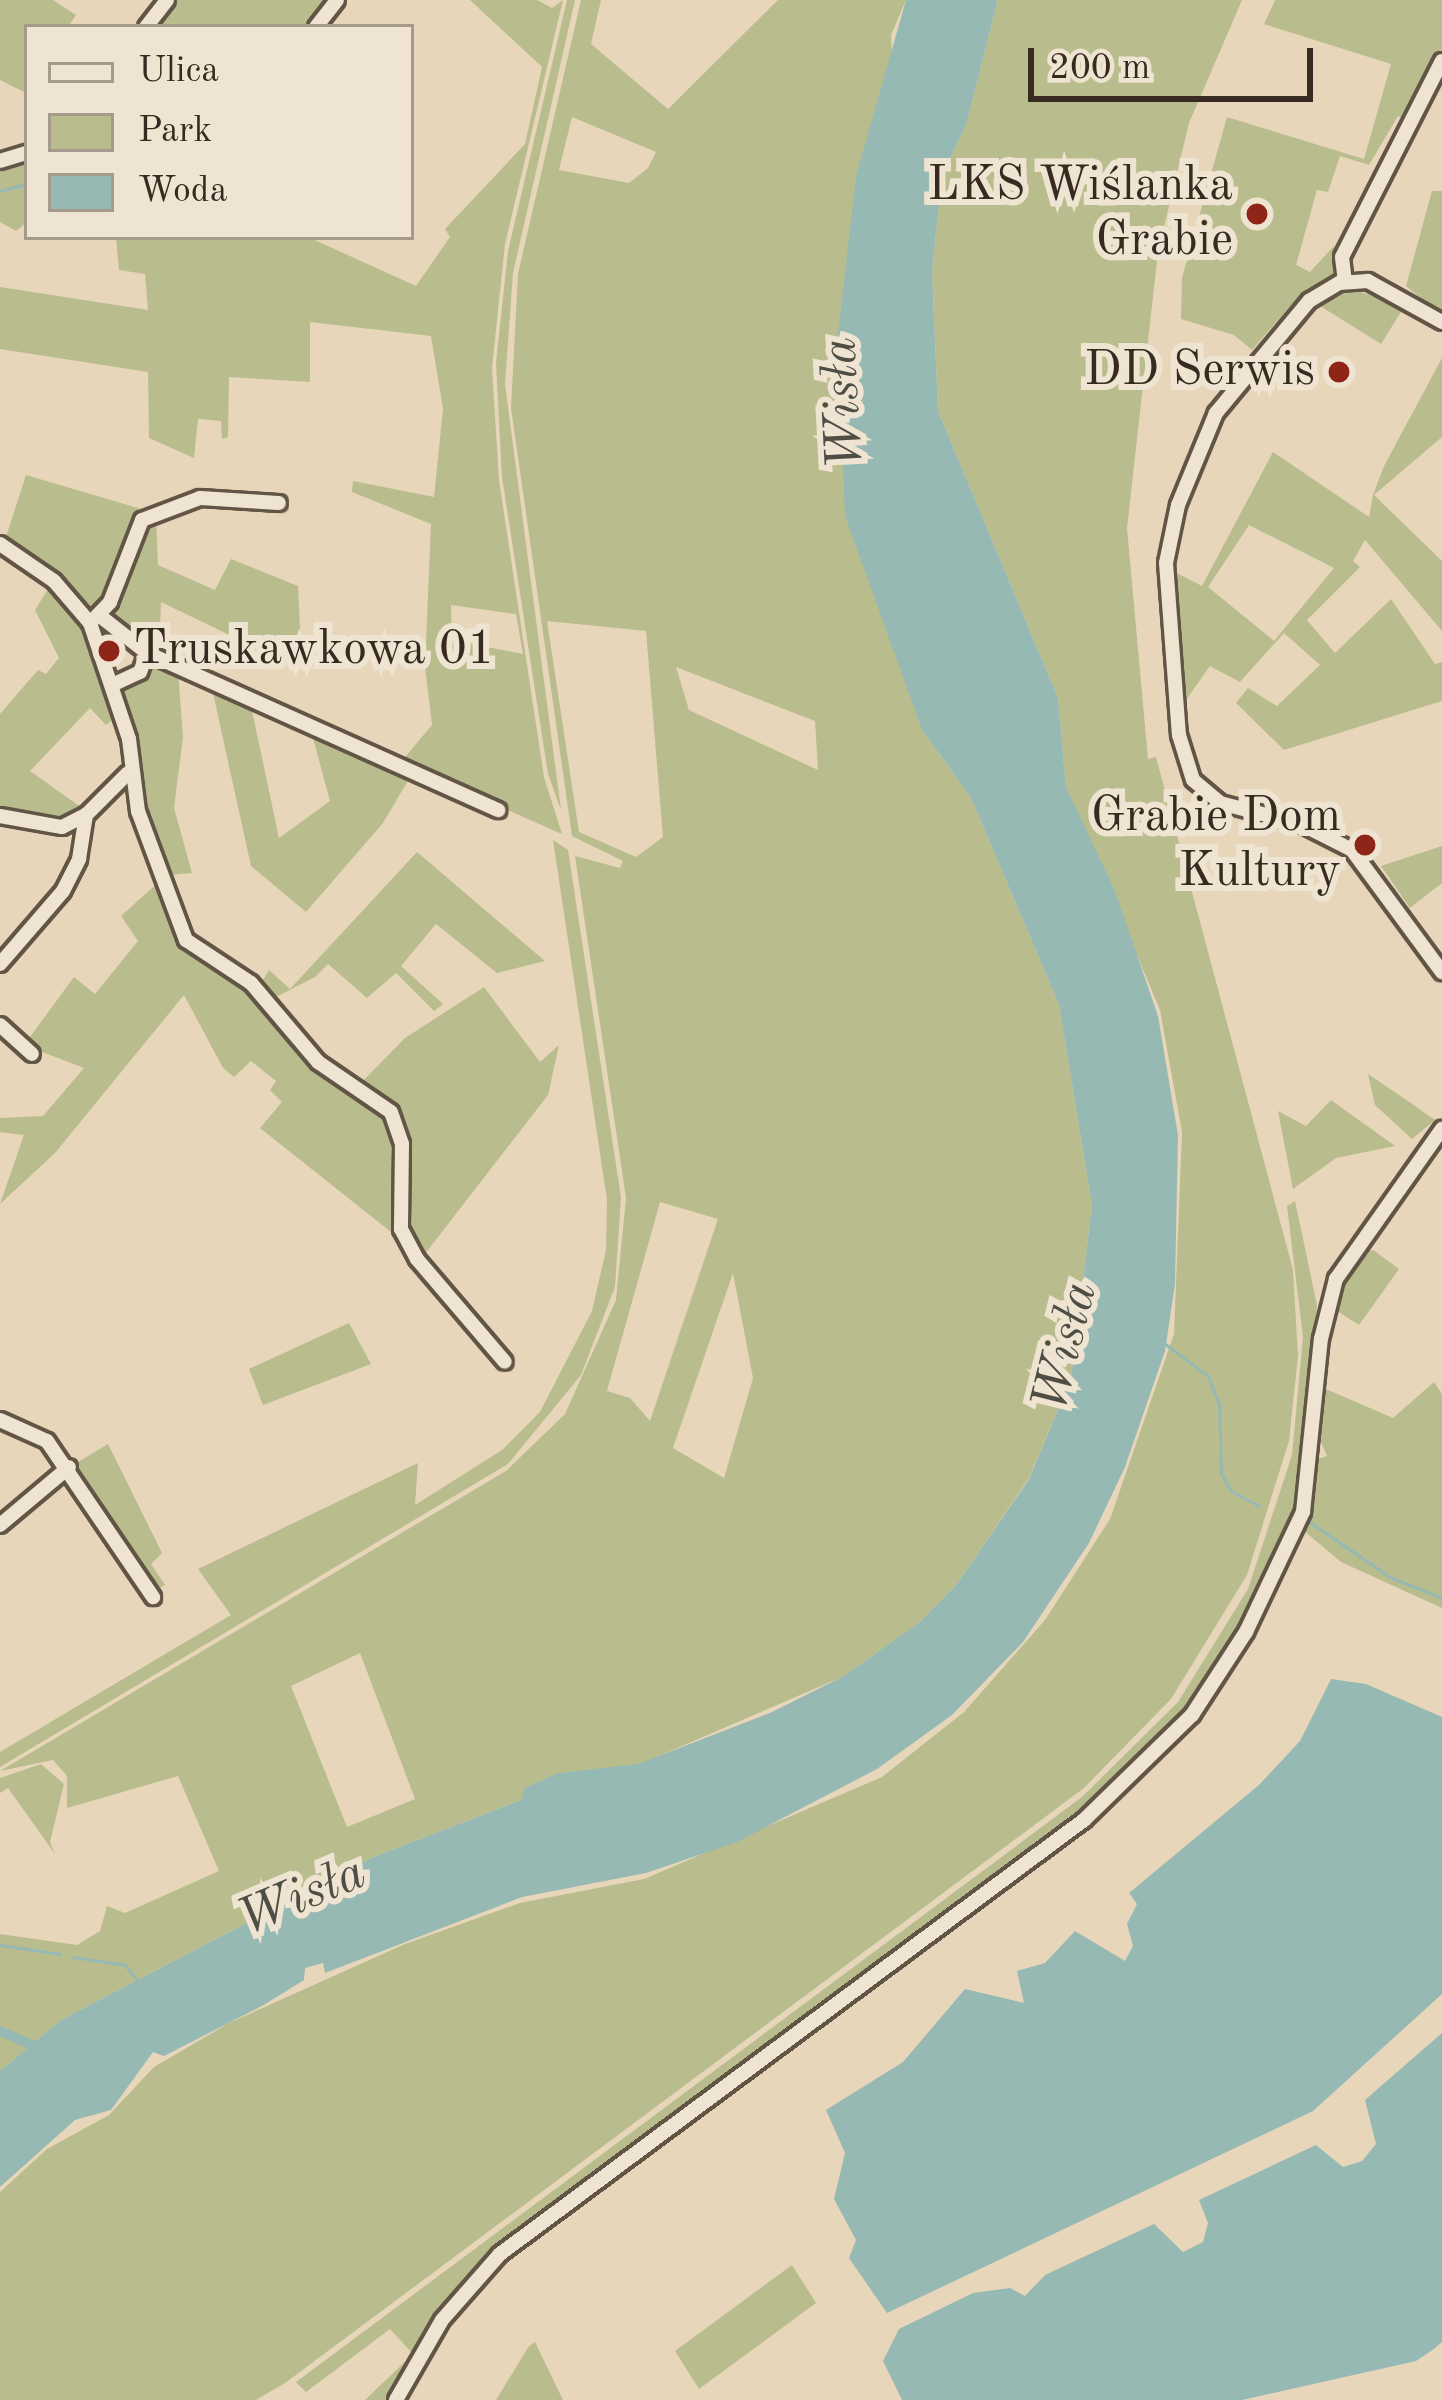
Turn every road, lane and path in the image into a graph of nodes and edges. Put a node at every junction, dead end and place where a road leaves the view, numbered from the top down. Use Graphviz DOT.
graph roads {
  1 [pos="167,0"];
  2 [pos="337,0"];
  3 [pos="148,24"];
  4 [pos="318,24"];
  5 [pos="1442,61"];
  6 [pos="1345,282"];
  7 [pos="1442,322"];
  8 [pos="279,502"];
  9 [pos="0,544"];
  10 [pos="95,620"];
  11 [pos="146,653"];
  12 [pos="114,684"];
  13 [pos="128,773"];
  14 [pos="498,810"];
  15 [pos="86,815"];
  16 [pos="0,816"];
  17 [pos="0,964"];
  18 [pos="1442,972"];
  19 [pos="0,1025"];
  20 [pos="32,1054"];
  21 [pos="1442,1130"];
  22 [pos="506,1361"];
  23 [pos="0,1420"];
  24 [pos="69,1467"];
  25 [pos="0,1525"];
  26 [pos="153,1598"];
  27 [pos="397,2400"];
  1 -- 3 [label="street"];
  2 -- 4 [label="street"];
  5 -- 6 [label="street"];
  6 -- 7 [label="street"];
  6 -- 18 [label="street"];
  8 -- 10 [label="street"];
  9 -- 10 [label="street"];
  10 -- 11 [label="street"];
  10 -- 12 [label="street"];
  11 -- 12 [label="street"];
  11 -- 14 [label="street"];
  12 -- 13 [label="street"];
  13 -- 15 [label="street"];
  13 -- 22 [label="street"];
  15 -- 16 [label="street"];
  15 -- 17 [label="street"];
  19 -- 20 [label="street"];
  21 -- 27 [label="street"];
  23 -- 24 [label="street"];
  24 -- 25 [label="street"];
  24 -- 26 [label="street"];
}
